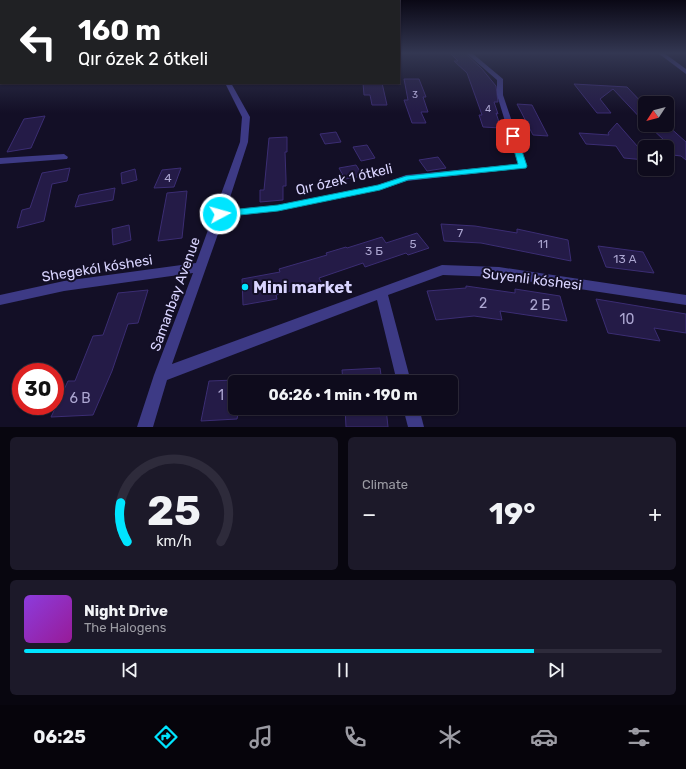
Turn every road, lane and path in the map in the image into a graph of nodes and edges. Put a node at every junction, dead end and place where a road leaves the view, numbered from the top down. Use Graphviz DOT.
graph roads {
  1 [pos="493,73"];
  2 [pos="229,84"];
  3 [pos="64,157"];
  4 [pos="0,161"];
  5 [pos="220,214"];
  6 [pos="200,267"];
  7 [pos="381,293"];
  8 [pos="0,300"];
  9 [pos="686,300"];
  10 [pos="161,375"];
  11 [pos="402,375"];
  12 [pos="413,415"];
  13 [pos="145,427"];
  14 [pos="416,427"];
  1 -- 5 [label="street, Qır ózek 1 ótkeli"];
  2 -- 5 [label="street, Samanbay Avenue"];
  3 -- 4 [label="street"];
  5 -- 6 [label="street, Samanbay Avenue"];
  6 -- 8 [label="street, Shegekól kóshesi"];
  6 -- 10 [label="street, Samanbay Avenue"];
  7 -- 9 [label="street, Suyenli kóshesi"];
  7 -- 10 [label="street, Suyenli kóshesi"];
  7 -- 11 [label="street"];
  10 -- 13 [label="street, Samanbay Avenue"];
  12 -- 14 [label="street"];
}
